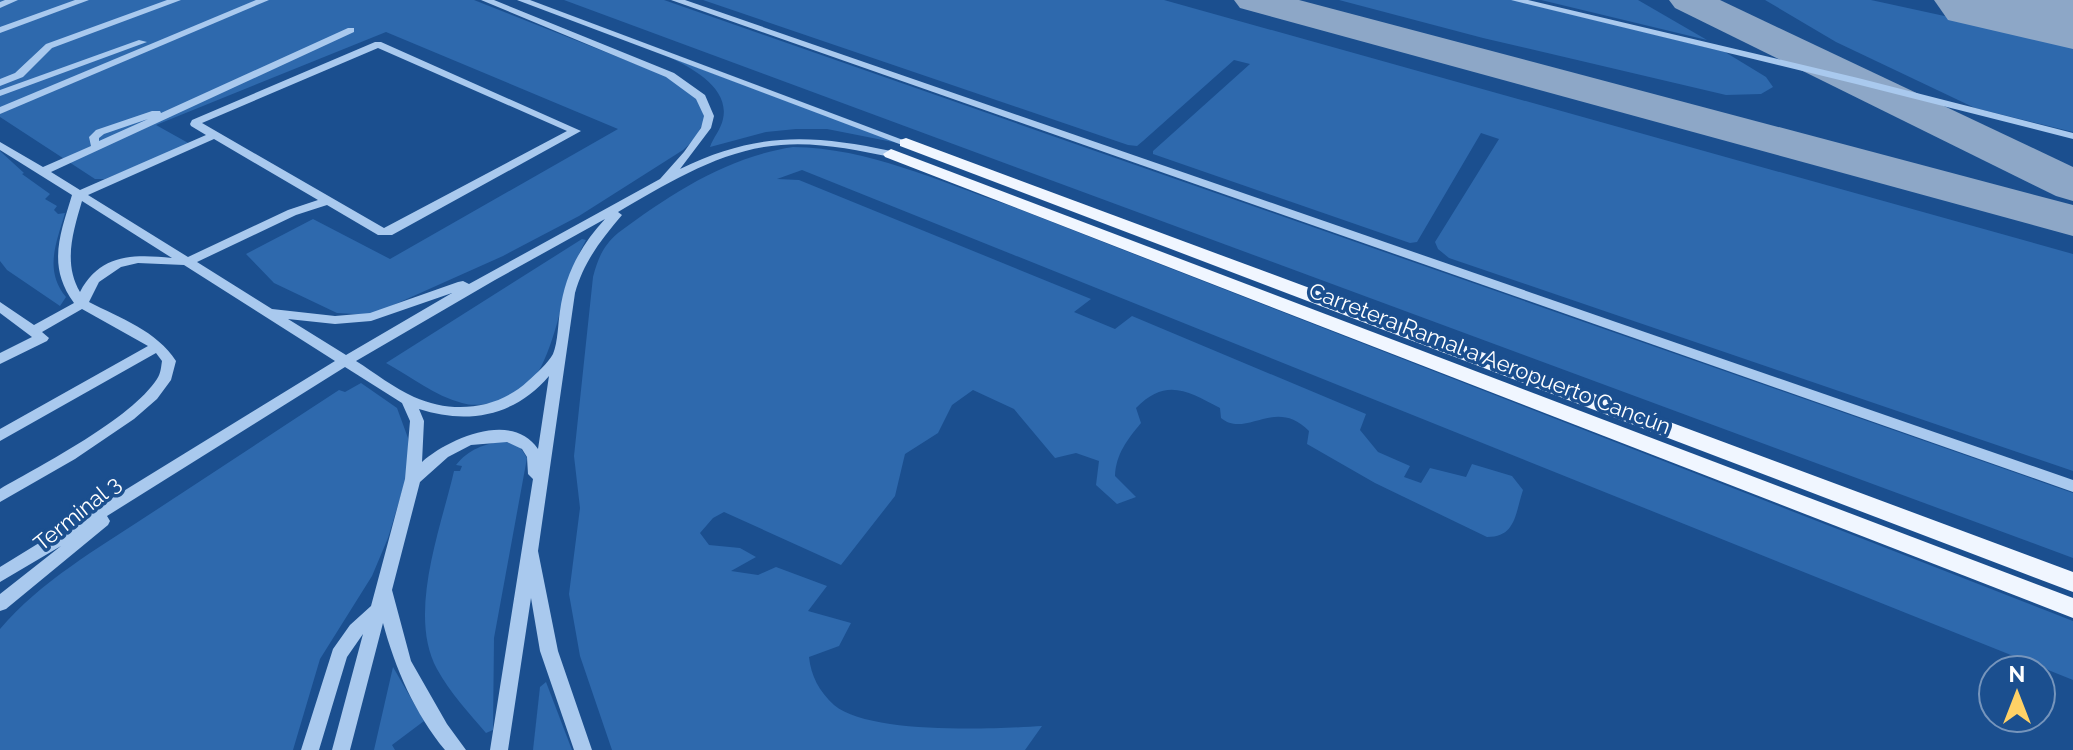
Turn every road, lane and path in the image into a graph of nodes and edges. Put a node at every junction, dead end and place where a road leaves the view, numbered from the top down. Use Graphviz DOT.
graph roads {
  1 [pos="13,0"];
  2 [pos="84,0"];
  3 [pos="176,0"];
  4 [pos="264,0"];
  5 [pos="486,0"];
  6 [pos="522,0"];
  7 [pos="676,0"];
  8 [pos="1516,0"];
  9 [pos="0,5"];
  10 [pos="216,21"];
  11 [pos="0,30"];
  12 [pos="351,30"];
  13 [pos="0,83"];
  14 [pos="0,93"];
  15 [pos="0,111"];
  16 [pos="215,135"];
  17 [pos="2073,136"];
  18 [pos="0,145"];
  19 [pos="898,149"];
  20 [pos="42,172"];
  21 [pos="658,187"];
  22 [pos="78,195"];
  23 [pos="328,201"];
  24 [pos="628,203"];
  25 [pos="187,262"];
  26 [pos="499,271"];
  27 [pos="82,304"];
  28 [pos="0,306"];
  29 [pos="266,312"];
  30 [pos="33,331"];
  31 [pos="156,347"];
  32 [pos="557,357"];
  33 [pos="0,359"];
  34 [pos="348,362"];
  35 [pos="408,400"];
  36 [pos="0,436"];
  37 [pos="413,479"];
  38 [pos="145,486"];
  39 [pos="2073,486"];
  40 [pos="0,496"];
  41 [pos="538,502"];
  42 [pos="529,542"];
  43 [pos="0,575"];
  44 [pos="2073,582"];
  45 [pos="383,589"];
  46 [pos="0,604"];
  47 [pos="2073,608"];
  48 [pos="377,610"];
  49 [pos="310,750"];
  50 [pos="341,750"];
  51 [pos="457,750"];
  52 [pos="499,750"];
  53 [pos="583,750"];
  1 -- 9 [label="street"];
  2 -- 11 [label="street"];
  3 -- 13 [label="street"];
  4 -- 10 [label="street"];
  5 -- 21 [label="street"];
  6 -- 19 [label="street"];
  7 -- 39 [label="street"];
  8 -- 17 [label="street"];
  10 -- 14 [label="street"];
  10 -- 15 [label="street"];
  12 -- 20 [label="street"];
  16 -- 22 [label="street"];
  16 -- 23 [label="street"];
  16 -- 23 [label="street"];
  18 -- 20 [label="street"];
  19 -- 21 [label="street"];
  19 -- 44 [label="main road, Carretera Ramal a Aeropuerto Cancún"];
  19 -- 47 [label="main road, Carretera Ramal a Aeropuerto Cancún"];
  20 -- 22 [label="street"];
  21 -- 24 [label="street"];
  22 -- 25 [label="street"];
  22 -- 27 [label="street"];
  23 -- 25 [label="street"];
  24 -- 26 [label="street"];
  24 -- 32 [label="street"];
  25 -- 27 [label="street"];
  25 -- 29 [label="street"];
  26 -- 29 [label="street"];
  26 -- 34 [label="street"];
  27 -- 30 [label="street"];
  27 -- 31 [label="street"];
  28 -- 30 [label="street"];
  29 -- 34 [label="street"];
  30 -- 33 [label="street"];
  31 -- 36 [label="street"];
  31 -- 40 [label="street"];
  32 -- 35 [label="street"];
  32 -- 41 [label="street"];
  34 -- 35 [label="street"];
  34 -- 38 [label="street"];
  35 -- 37 [label="street"];
  37 -- 41 [label="street"];
  37 -- 45 [label="street"];
  38 -- 43 [label="street"];
  38 -- 46 [label="street, Terminal 3"];
  41 -- 42 [label="street"];
  42 -- 52 [label="street"];
  42 -- 53 [label="street"];
  45 -- 48 [label="street"];
  45 -- 51 [label="street"];
  48 -- 49 [label="street"];
  48 -- 50 [label="street"];
}
